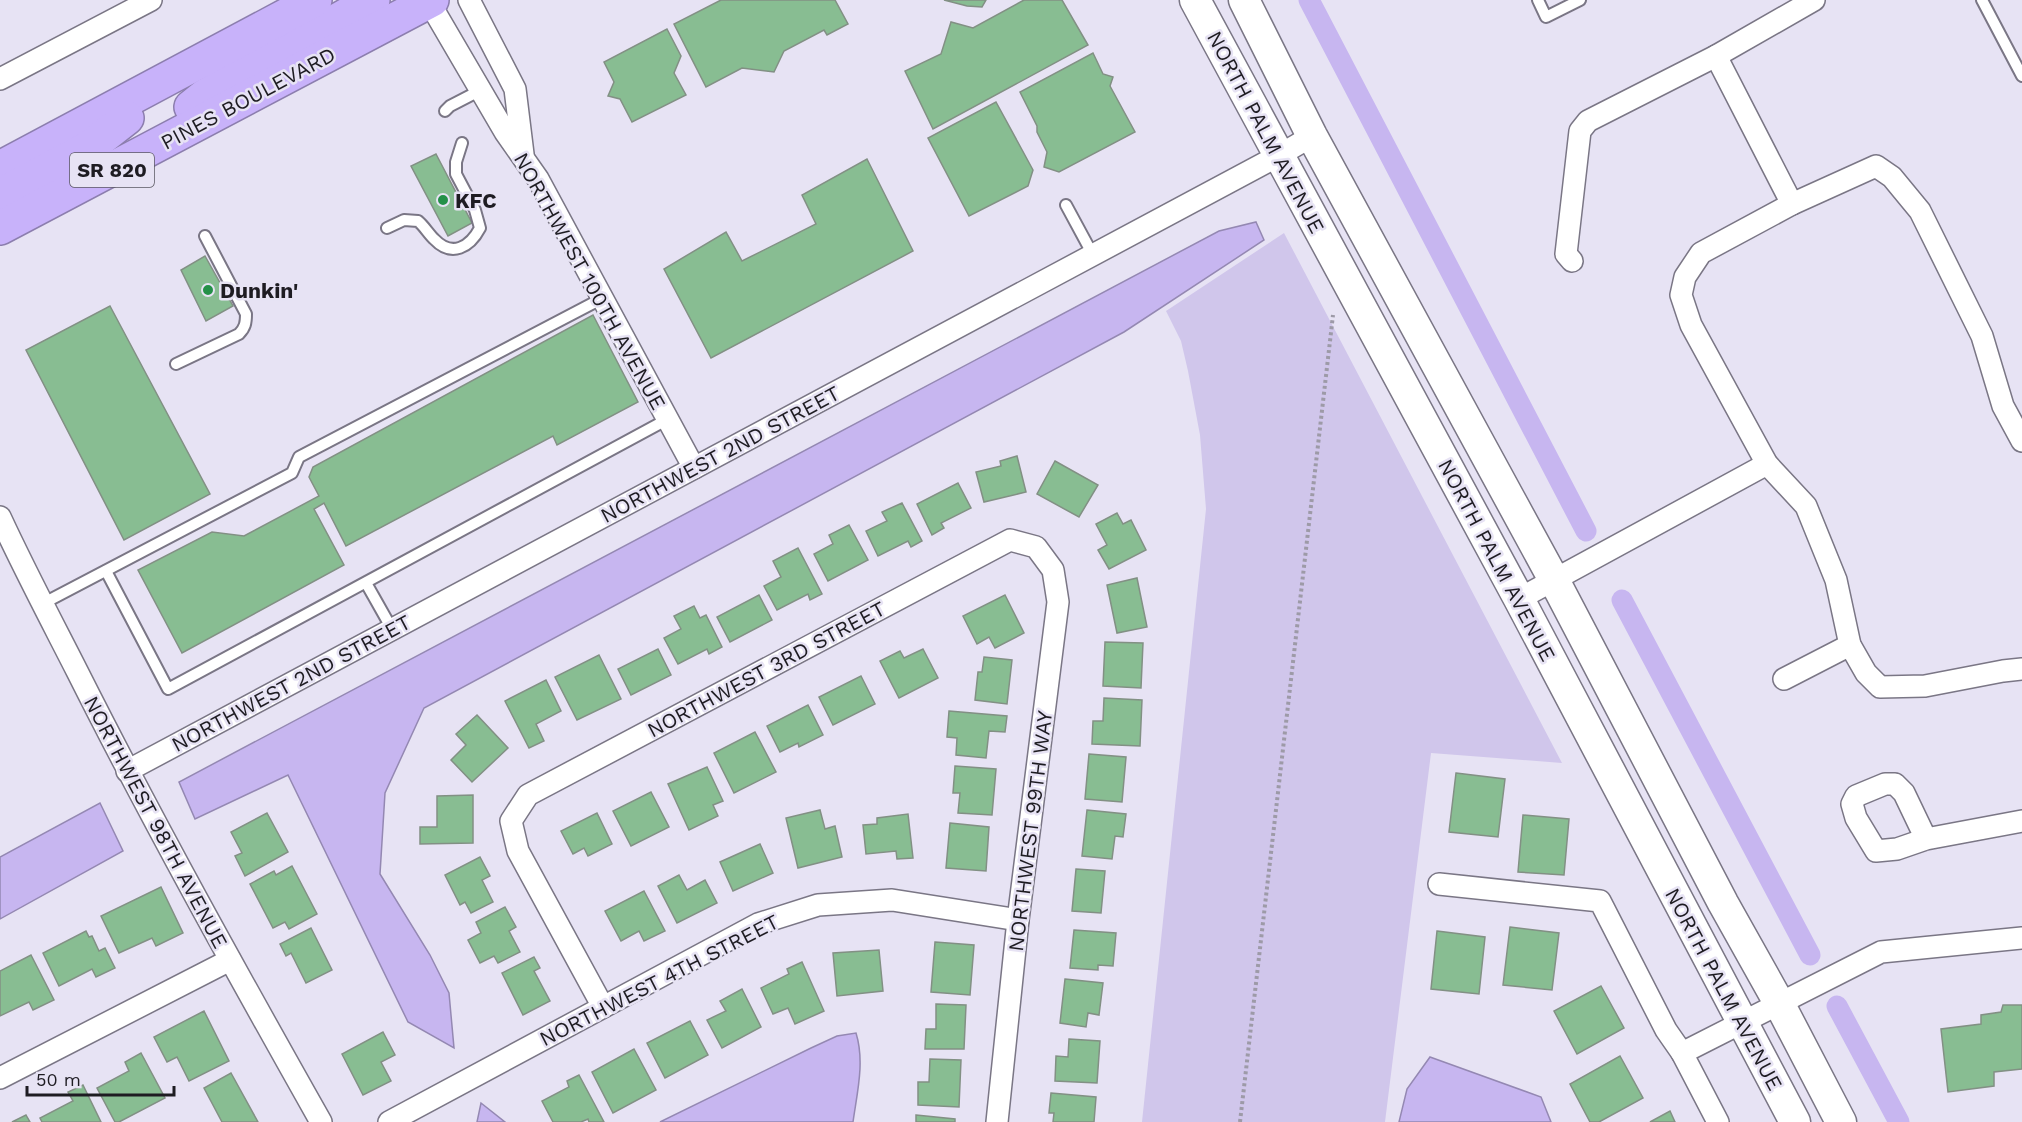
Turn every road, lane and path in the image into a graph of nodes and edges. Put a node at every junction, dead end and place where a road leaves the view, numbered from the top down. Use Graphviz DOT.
graph roads {
  1 [pos="151,0"];
  2 [pos="315,0"];
  3 [pos="373,0"];
  4 [pos="469,0"];
  5 [pos="1195,0"];
  6 [pos="1244,0"];
  7 [pos="1538,0"];
  8 [pos="1580,0"];
  9 [pos="1814,0"];
  10 [pos="1982,0"];
  11 [pos="430,1"];
  12 [pos="1716,56"];
  13 [pos="202,60"];
  14 [pos="2022,76"];
  15 [pos="0,79"];
  16 [pos="481,90"];
  17 [pos="445,111"];
  18 [pos="1312,136"];
  19 [pos="462,143"];
  20 [pos="150,149"];
  21 [pos="1278,156"];
  22 [pos="524,158"];
  23 [pos="0,168"];
  24 [pos="0,195"];
  25 [pos="1792,204"];
  26 [pos="1066,205"];
  27 [pos="0,228"];
  28 [pos="387,228"];
  29 [pos="205,236"];
  30 [pos="1093,255"];
  31 [pos="1572,261"];
  32 [pos="601,299"];
  33 [pos="1333,315"];
  34 [pos="176,364"];
  35 [pos="668,419"];
  36 [pos="2022,441"];
  37 [pos="1767,464"];
  38 [pos="694,468"];
  39 [pos="0,517"];
  40 [pos="1036,547"];
  41 [pos="106,571"];
  42 [pos="1554,580"];
  43 [pos="366,583"];
  44 [pos="1519,598"];
  45 [pos="42,604"];
  46 [pos="392,629"];
  47 [pos="1850,645"];
  48 [pos="2022,669"];
  49 [pos="1784,679"];
  50 [pos="127,771"];
  51 [pos="2022,820"];
  52 [pos="1926,839"];
  53 [pos="1439,884"];
  54 [pos="1018,920"];
  55 [pos="2022,938"];
  56 [pos="230,960"];
  57 [pos="1779,1003"];
  58 [pos="603,1007"];
  59 [pos="1743,1022"];
  60 [pos="1682,1053"];
  61 [pos="0,1078"];
  62 [pos="321,1122"];
  63 [pos="389,1122"];
  64 [pos="997,1122"];
  65 [pos="1240,1122"];
  66 [pos="1718,1122"];
  67 [pos="1795,1122"];
  68 [pos="1841,1122"];
  1 -- 15 [label="street"];
  2 -- 13 [label="highway, SR 820"];
  3 -- 20 [label="highway"];
  4 -- 22 [label="street"];
  5 -- 21 [label="main road, NORTH PALM AVENUE"];
  6 -- 18 [label="main road, NORTH PALM AVENUE"];
  7 -- 8 [label="lane"];
  9 -- 12 [label="street"];
  10 -- 14 [label="lane"];
  11 -- 16 [label="street, NORTHWEST 100TH AVENUE"];
  11 -- 20 [label="highway, PINES BOULEVARD / SR 820"];
  12 -- 25 [label="street"];
  12 -- 31 [label="street"];
  13 -- 23 [label="highway, SR 820"];
  13 -- 24 [label="highway"];
  16 -- 17 [label="lane"];
  16 -- 22 [label="street, NORTHWEST 100TH AVENUE"];
  18 -- 21 [label="street, NORTHWEST 2ND STREET"];
  18 -- 42 [label="main road, NORTH PALM AVENUE"];
  19 -- 28 [label="lane"];
  20 -- 27 [label="highway, PINES BOULEVARD / SR 820"];
  21 -- 30 [label="street, NORTHWEST 2ND STREET"];
  21 -- 44 [label="main road, NORTH PALM AVENUE"];
  22 -- 32 [label="street, NORTHWEST 100TH AVENUE"];
  25 -- 36 [label="street"];
  25 -- 37 [label="street"];
  26 -- 30 [label="lane"];
  29 -- 34 [label="lane"];
  30 -- 38 [label="street, NORTHWEST 2ND STREET"];
  32 -- 35 [label="street, NORTHWEST 100TH AVENUE"];
  32 -- 41 [label="lane"];
  33 -- 65 [label="path"];
  35 -- 38 [label="street, NORTHWEST 100TH AVENUE"];
  35 -- 43 [label="lane"];
  37 -- 42 [label="street"];
  37 -- 47 [label="street"];
  38 -- 46 [label="street, NORTHWEST 2ND STREET"];
  39 -- 45 [label="street, NORTHWEST 98TH AVENUE"];
  40 -- 54 [label="street, NORTHWEST 99TH WAY"];
  40 -- 58 [label="street, NORTHWEST 3RD STREET"];
  41 -- 43 [label="lane"];
  41 -- 45 [label="lane"];
  42 -- 44 [label="street"];
  42 -- 57 [label="main road, NORTH PALM AVENUE"];
  43 -- 46 [label="lane"];
  44 -- 59 [label="main road, NORTH PALM AVENUE"];
  45 -- 50 [label="street, NORTHWEST 98TH AVENUE"];
  46 -- 50 [label="street, NORTHWEST 2ND STREET"];
  47 -- 48 [label="street"];
  47 -- 49 [label="street"];
  50 -- 56 [label="street, NORTHWEST 98TH AVENUE"];
  51 -- 52 [label="street"];
  53 -- 60 [label="street"];
  54 -- 58 [label="street, NORTHWEST 4TH STREET"];
  54 -- 64 [label="street, NORTHWEST 99TH WAY"];
  55 -- 57 [label="street"];
  56 -- 61 [label="street"];
  56 -- 62 [label="street, NORTHWEST 98TH AVENUE"];
  57 -- 59 [label="street"];
  57 -- 68 [label="main road, NORTH PALM AVENUE"];
  58 -- 63 [label="street, NORTHWEST 4TH STREET"];
  59 -- 60 [label="street"];
  59 -- 67 [label="main road, NORTH PALM AVENUE"];
  60 -- 66 [label="street"];
}
